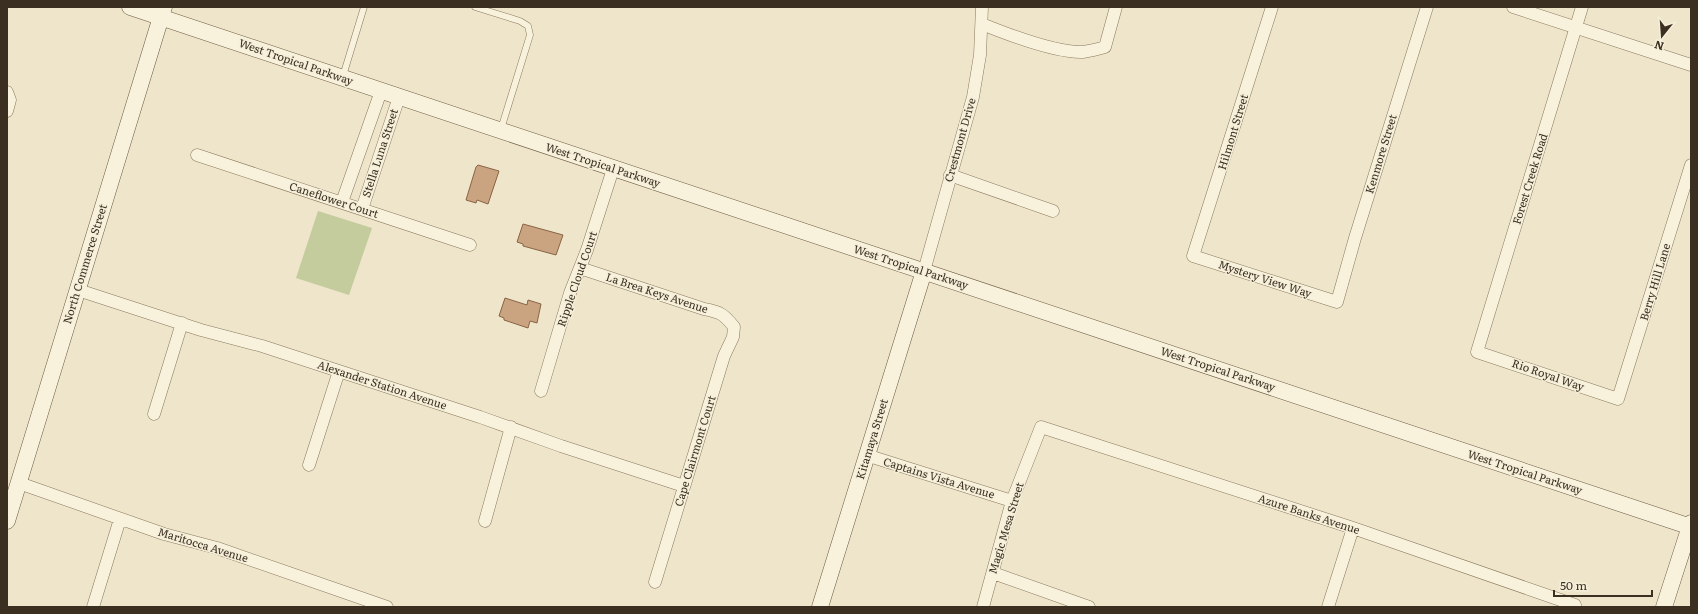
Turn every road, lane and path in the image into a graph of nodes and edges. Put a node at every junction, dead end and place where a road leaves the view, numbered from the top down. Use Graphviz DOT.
graph roads {
  1 [pos="130,7"];
  2 [pos="364,7"];
  3 [pos="475,7"];
  4 [pos="982,7"];
  5 [pos="1116,7"];
  6 [pos="1272,7"];
  7 [pos="1427,7"];
  8 [pos="1513,7"];
  9 [pos="1582,7"];
  10 [pos="162,12"];
  11 [pos="982,24"];
  12 [pos="1576,27"];
  13 [pos="1691,65"];
  14 [pos="343,78"];
  15 [pos="381,91"];
  16 [pos="7,92"];
  17 [pos="399,97"];
  18 [pos="7,111"];
  19 [pos="501,131"];
  20 [pos="197,155"];
  21 [pos="1691,165"];
  22 [pos="613,169"];
  23 [pos="950,175"];
  24 [pos="342,202"];
  25 [pos="362,209"];
  26 [pos="1054,210"];
  27 [pos="470,246"];
  28 [pos="1193,256"];
  29 [pos="580,268"];
  30 [pos="924,271"];
  31 [pos="78,290"];
  32 [pos="1337,302"];
  33 [pos="730,322"];
  34 [pos="182,323"];
  35 [pos="1477,352"];
  36 [pos="339,371"];
  37 [pos="541,390"];
  38 [pos="1618,399"];
  39 [pos="154,414"];
  40 [pos="511,427"];
  41 [pos="1041,427"];
  42 [pos="866,455"];
  43 [pos="309,465"];
  44 [pos="19,483"];
  45 [pos="684,486"];
  46 [pos="1012,501"];
  47 [pos="120,519"];
  48 [pos="485,520"];
  49 [pos="7,521"];
  50 [pos="1691,526"];
  51 [pos="1353,528"];
  52 [pos="993,573"];
  53 [pos="655,582"];
  54 [pos="1575,605"];
  55 [pos="93,607"];
  56 [pos="387,607"];
  57 [pos="820,607"];
  58 [pos="983,607"];
  59 [pos="1089,607"];
  60 [pos="1328,607"];
  61 [pos="1664,607"];
  1 -- 10 [label="main road, West Tropical Parkway"];
  2 -- 14 [label="lane"];
  3 -- 19 [label="lane"];
  4 -- 11 [label="street, Crestmont Drive"];
  5 -- 11 [label="street"];
  6 -- 28 [label="street, Hilmont Street"];
  7 -- 32 [label="street, Kenmore Street"];
  8 -- 12 [label="street"];
  9 -- 12 [label="street, Forest Creek Road"];
  10 -- 14 [label="main road, West Tropical Parkway"];
  10 -- 31 [label="main road, North Commerce Street"];
  11 -- 23 [label="street, Crestmont Drive"];
  12 -- 13 [label="street"];
  12 -- 35 [label="street, Forest Creek Road"];
  14 -- 15 [label="main road, West Tropical Parkway"];
  15 -- 17 [label="main road, West Tropical Parkway"];
  15 -- 24 [label="street, Stella Luna Street"];
  16 -- 18 [label="street"];
  17 -- 19 [label="main road, West Tropical Parkway"];
  17 -- 25 [label="street, Stella Luna Street"];
  19 -- 22 [label="main road, West Tropical Parkway"];
  20 -- 24 [label="street, Caneflower Court"];
  21 -- 38 [label="street, Berry Hill Lane"];
  22 -- 29 [label="street, Ripple Cloud Court"];
  22 -- 30 [label="main road, West Tropical Parkway"];
  23 -- 26 [label="street"];
  23 -- 30 [label="street, Crestmont Drive"];
  24 -- 25 [label="street, Caneflower Court"];
  25 -- 27 [label="street, Caneflower Court"];
  28 -- 32 [label="street, Mystery View Way"];
  29 -- 33 [label="street, La Brea Keys Avenue"];
  29 -- 37 [label="street, Ripple Cloud Court"];
  30 -- 42 [label="main road, Kitamaya Street"];
  30 -- 50 [label="main road, West Tropical Parkway"];
  31 -- 34 [label="street, Alexander Station Avenue"];
  31 -- 44 [label="main road, North Commerce Street"];
  33 -- 45 [label="street, Cape Clairmont Court"];
  34 -- 36 [label="street, Alexander Station Avenue"];
  34 -- 39 [label="street"];
  35 -- 38 [label="street, Rio Royal Way"];
  36 -- 40 [label="street, Alexander Station Avenue"];
  36 -- 43 [label="street"];
  40 -- 45 [label="street, Alexander Station Avenue"];
  40 -- 48 [label="street"];
  41 -- 46 [label="street, Magic Mesa Street"];
  41 -- 51 [label="street, Azure Banks Avenue"];
  42 -- 46 [label="street, Captains Vista Avenue"];
  42 -- 57 [label="main road, Kitamaya Street"];
  44 -- 47 [label="street, Maritocca Avenue"];
  44 -- 49 [label="main road, North Commerce Street"];
  45 -- 53 [label="street, Cape Clairmont Court"];
  46 -- 52 [label="street, Magic Mesa Street"];
  47 -- 55 [label="street"];
  47 -- 56 [label="street, Maritocca Avenue"];
  50 -- 61 [label="main road"];
  51 -- 54 [label="street, Azure Banks Avenue"];
  51 -- 60 [label="street"];
  52 -- 58 [label="street, Magic Mesa Street"];
  52 -- 59 [label="street"];
}
